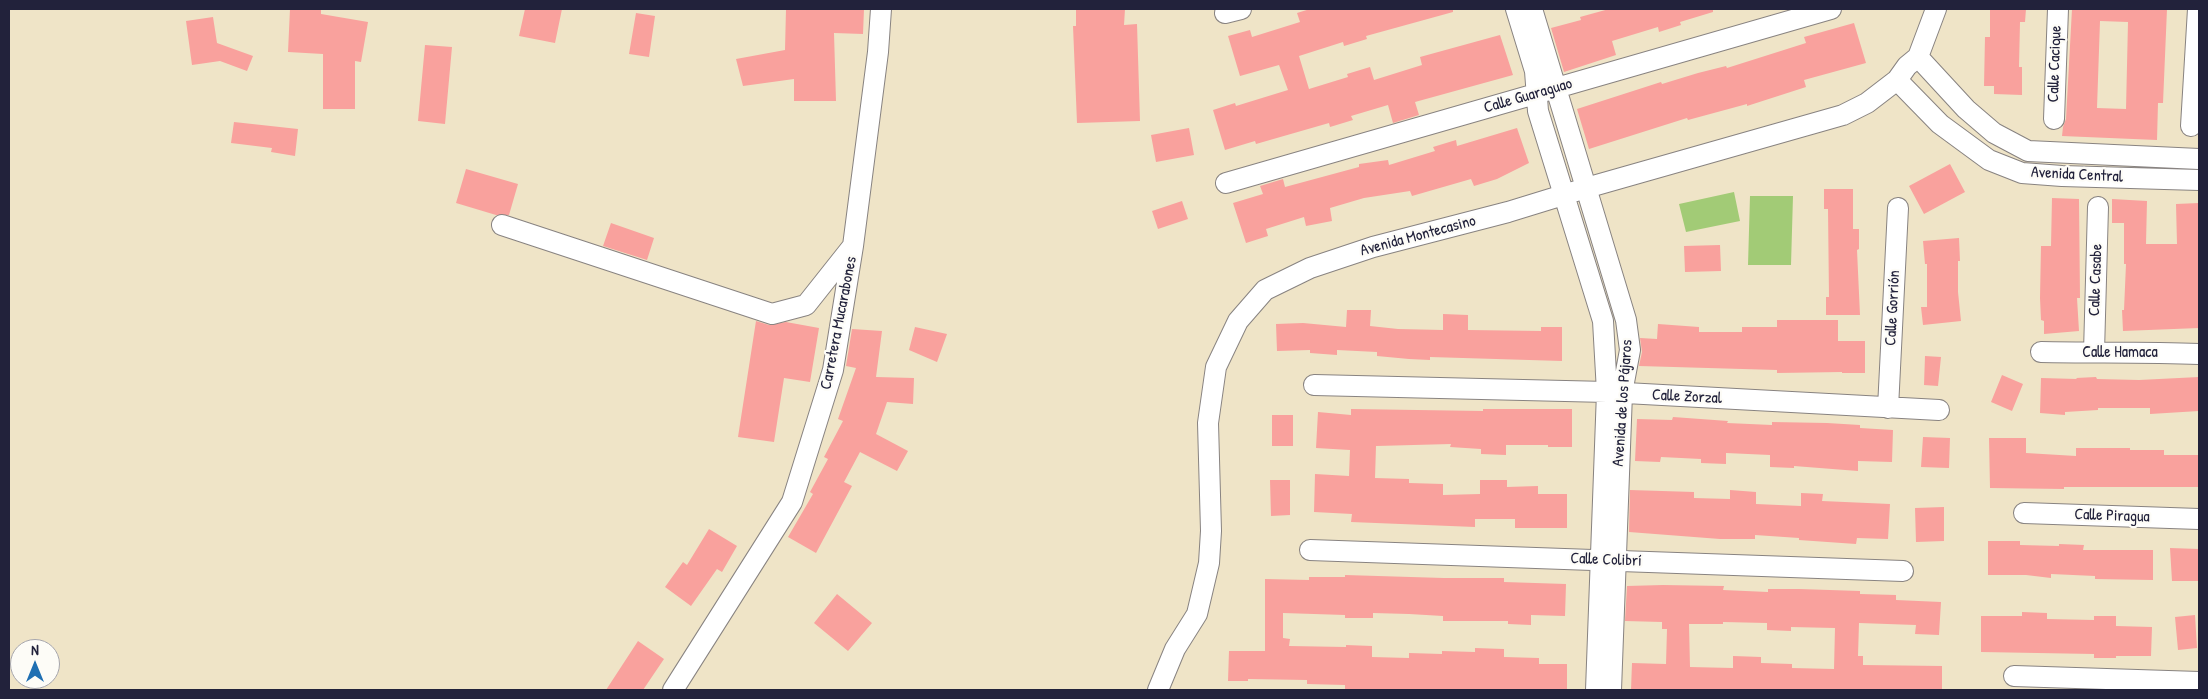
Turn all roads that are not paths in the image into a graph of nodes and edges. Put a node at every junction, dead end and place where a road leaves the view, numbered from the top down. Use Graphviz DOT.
graph roads {
  1 [pos="881,9"];
  2 [pos="1516,9"];
  3 [pos="1532,9"];
  4 [pos="1830,9"];
  5 [pos="1936,9"];
  6 [pos="2058,9"];
  7 [pos="2198,9"];
  8 [pos="1918,57"];
  9 [pos="1897,80"];
  10 [pos="1546,90"];
  11 [pos="2054,119"];
  12 [pos="2191,126"];
  13 [pos="2112,155"];
  14 [pos="2159,157"];
  15 [pos="2199,159"];
  16 [pos="2112,178"];
  17 [pos="2160,179"];
  18 [pos="2199,180"];
  19 [pos="1226,183"];
  20 [pos="1586,188"];
  21 [pos="1563,195"];
  22 [pos="2098,207"];
  23 [pos="1898,208"];
  24 [pos="502,225"];
  25 [pos="853,246"];
  26 [pos="2041,352"];
  27 [pos="2094,352"];
  28 [pos="2199,354"];
  29 [pos="1314,385"];
  30 [pos="1615,392"];
  31 [pos="1888,408"];
  32 [pos="1939,410"];
  33 [pos="2024,513"];
  34 [pos="2199,519"];
  35 [pos="1310,550"];
  36 [pos="1608,561"];
  37 [pos="1903,570"];
  38 [pos="2014,676"];
  39 [pos="2199,682"];
  40 [pos="673,690"];
  41 [pos="1158,690"];
  42 [pos="1596,690"];
  43 [pos="1611,690"];
  1 -- 25 [label="street, Carretera Mucarabones"];
  2 -- 10 [label="street, Avenida de los Pájaros"];
  3 -- 10 [label="street, Avenida de los Pájaros"];
  4 -- 10 [label="street, Calle Guaraguao"];
  5 -- 8 [label="street, Avenida Montecasino"];
  6 -- 11 [label="street, Calle Cacique"];
  7 -- 12 [label="street"];
  8 -- 9 [label="street, Avenida Montecasino"];
  8 -- 13 [label="street, Avenida Central"];
  9 -- 16 [label="street, Avenida Central"];
  9 -- 20 [label="street, Avenida Montecasino"];
  10 -- 19 [label="street, Calle Guaraguao"];
  10 -- 20 [label="street, Avenida de los Pájaros"];
  10 -- 21 [label="street, Avenida de los Pájaros"];
  13 -- 14 [label="street, Avenida Central"];
  13 -- 16 [label="street"];
  14 -- 15 [label="street, Avenida Central"];
  14 -- 17 [label="street"];
  16 -- 17 [label="street, Avenida Central"];
  17 -- 18 [label="street, Avenida Central"];
  20 -- 21 [label="street, Avenida Montecasino"];
  20 -- 30 [label="street, Avenida de los Pájaros"];
  21 -- 30 [label="street, Avenida de los Pájaros"];
  21 -- 41 [label="street, Avenida Montecasino"];
  22 -- 27 [label="street, Calle Casabe"];
  23 -- 31 [label="street, Calle Gorrión"];
  24 -- 25 [label="street"];
  25 -- 40 [label="street, Carretera Mucarabones"];
  26 -- 27 [label="street, Calle Hamaca"];
  27 -- 28 [label="street, Calle Hamaca"];
  29 -- 30 [label="street, Calle Zorzal"];
  30 -- 31 [label="street, Calle Zorzal"];
  30 -- 36 [label="street, Avenida de los Pájaros"];
  31 -- 32 [label="street, Calle Zorzal"];
  33 -- 34 [label="street, Calle Piragua"];
  35 -- 36 [label="street, Calle Colibrí"];
  36 -- 37 [label="street, Calle Colibrí"];
  36 -- 42 [label="street, Avenida de los Pájaros"];
  36 -- 43 [label="street, Avenida de los Pájaros"];
  38 -- 39 [label="street"];
}
